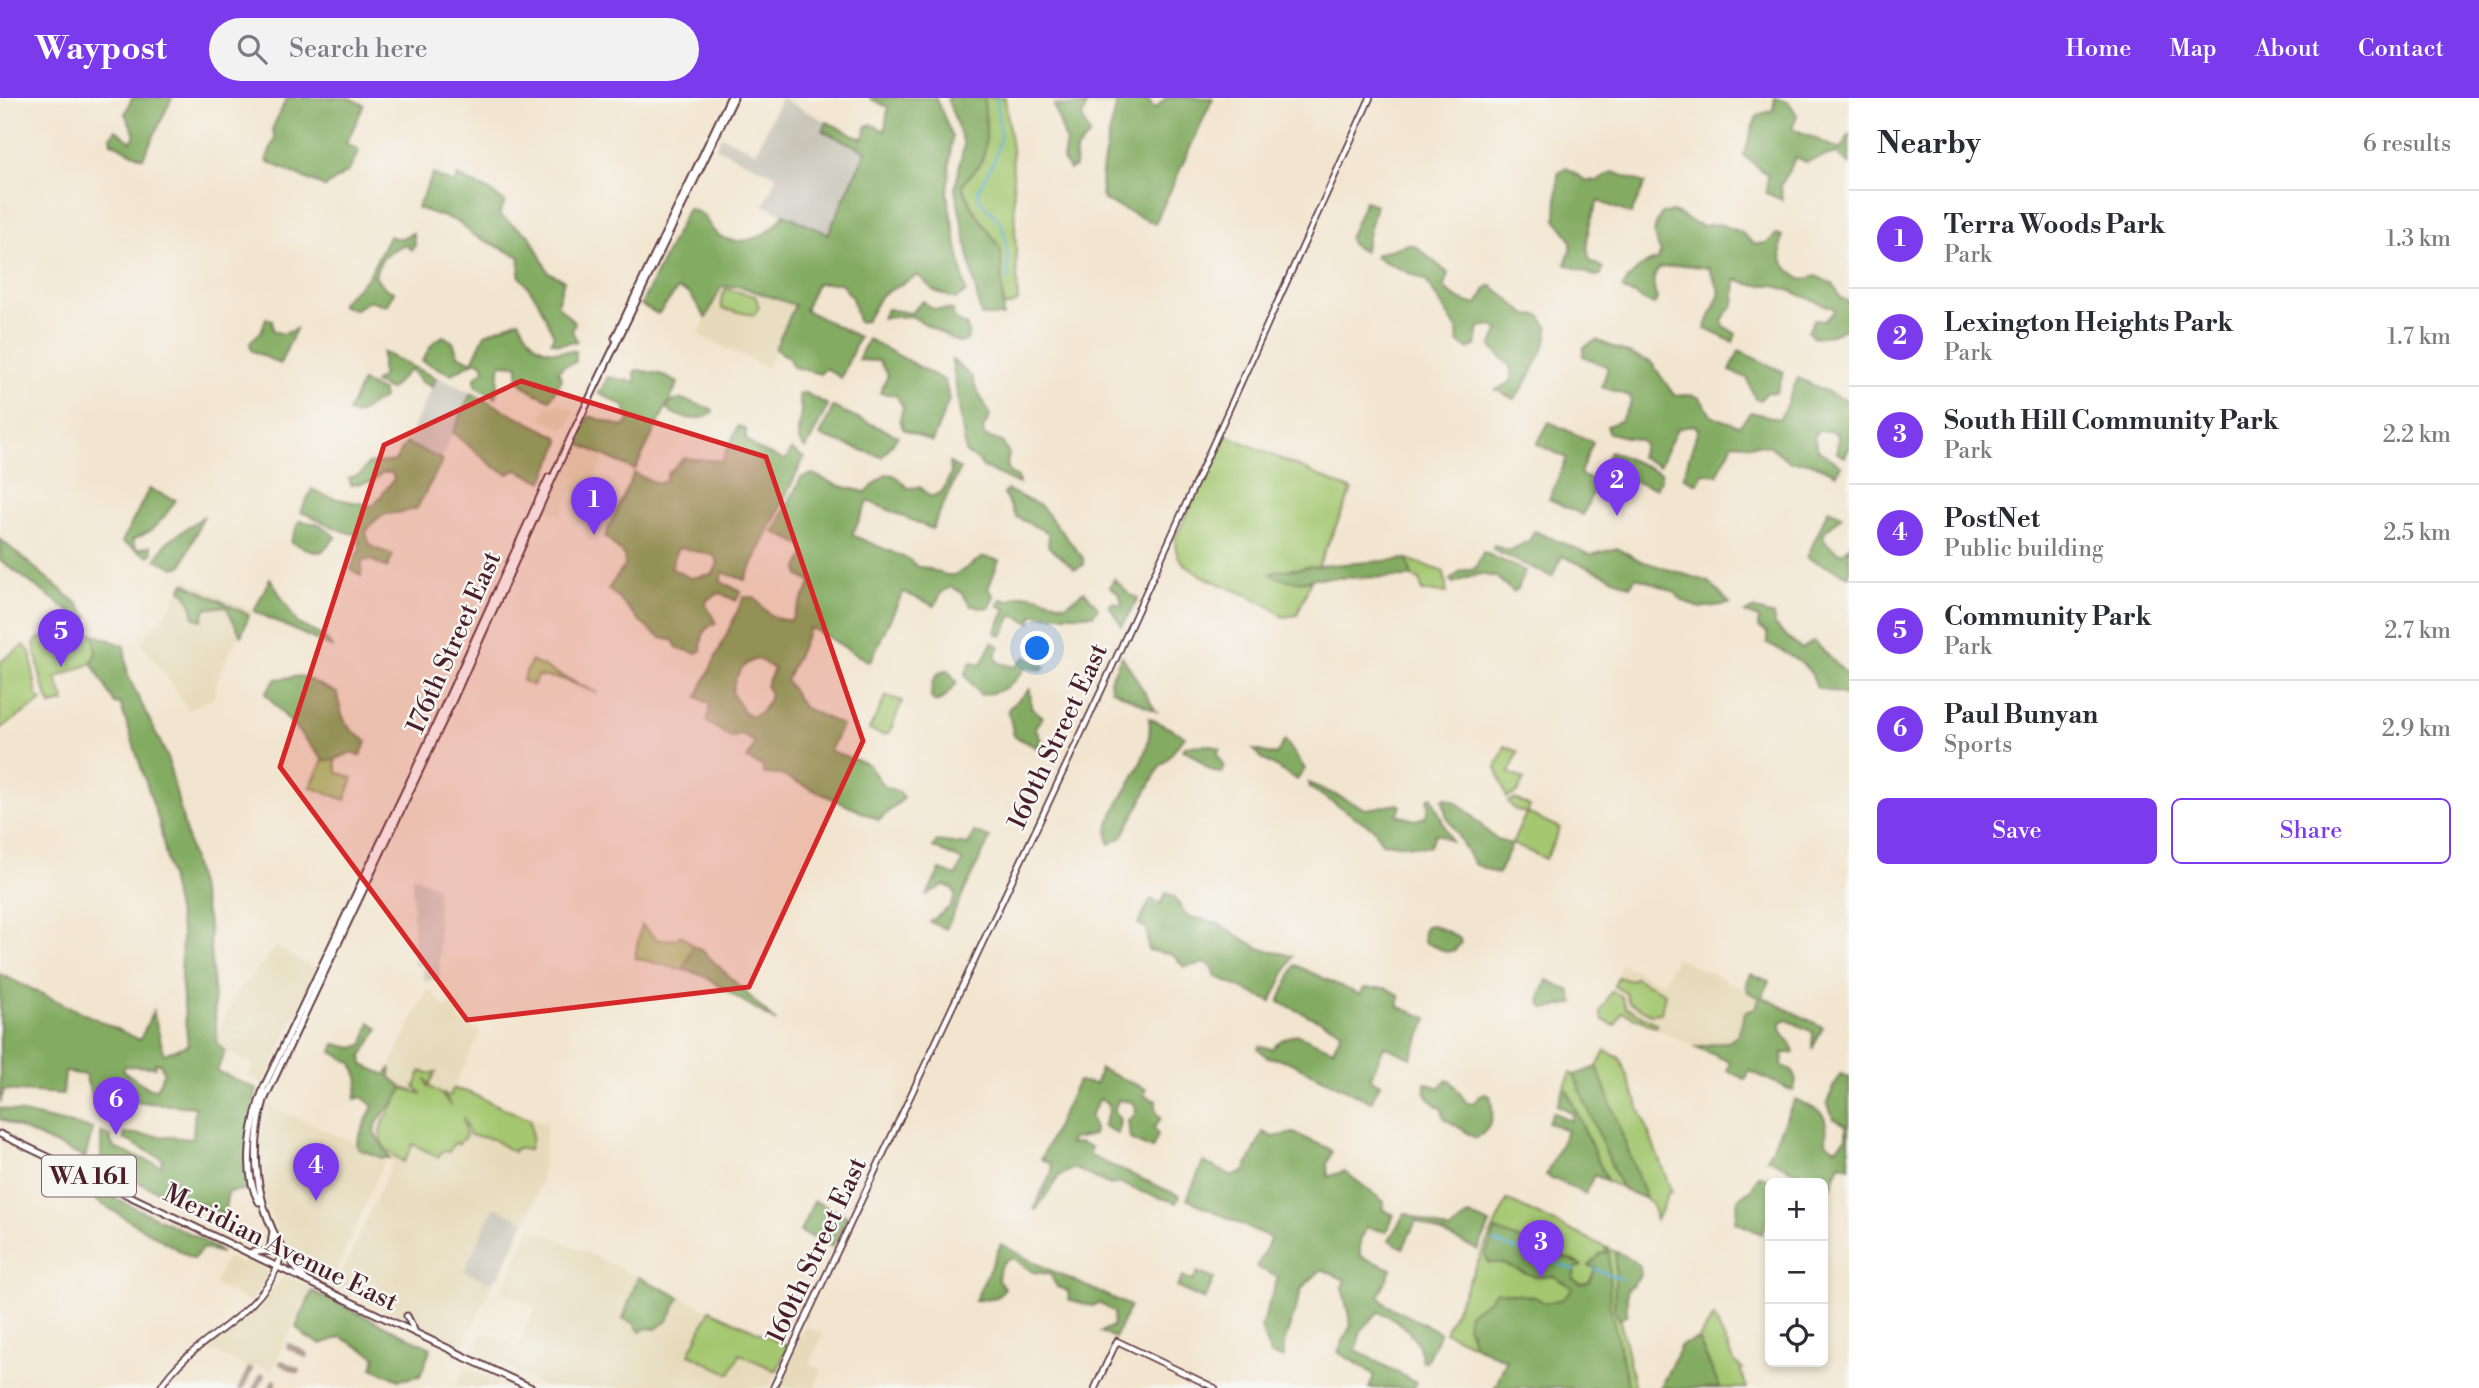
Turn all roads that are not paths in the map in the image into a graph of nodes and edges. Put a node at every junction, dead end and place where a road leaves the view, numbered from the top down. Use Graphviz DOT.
graph roads {
  1 [pos="732,98"];
  2 [pos="1370,98"];
  3 [pos="614,340"];
  4 [pos="612,351"];
  5 [pos="521,539"];
  6 [pos="510,572"];
  7 [pos="499,586"];
  8 [pos="488,621"];
  9 [pos="463,669"];
  10 [pos="451,704"];
  11 [pos="418,764"];
  12 [pos="409,793"];
  13 [pos="397,810"];
  14 [pos="384,847"];
  15 [pos="374,858"];
  16 [pos="367,882"];
  17 [pos="0,1134"];
  18 [pos="252,1173"];
  19 [pos="260,1194"];
  20 [pos="264,1209"];
  21 [pos="273,1231"];
  22 [pos="244,1250"];
  23 [pos="282,1250"];
  24 [pos="278,1266"];
  25 [pos="306,1280"];
  26 [pos="407,1316"];
  27 [pos="416,1332"];
  28 [pos="432,1340"];
  29 [pos="514,1380"];
  30 [pos="160,1388"];
  31 [pos="531,1388"];
  32 [pos="773,1388"];
  33 [pos="1095,1388"];
  34 [pos="1215,1388"];
  1 -- 3 [label="main road, 176th Street East"];
  1 -- 4 [label="main road, 176th Street East"];
  2 -- 32 [label="main road, 160th Street East"];
  3 -- 4 [label="main road"];
  3 -- 5 [label="main road, 176th Street East"];
  4 -- 6 [label="main road, 176th Street East"];
  5 -- 6 [label="main road"];
  5 -- 7 [label="main road, 176th Street East"];
  6 -- 8 [label="main road, 176th Street East"];
  7 -- 8 [label="main road"];
  7 -- 9 [label="main road, 176th Street East"];
  8 -- 10 [label="main road, 176th Street East"];
  9 -- 10 [label="main road"];
  9 -- 11 [label="main road, 176th Street East"];
  10 -- 12 [label="main road, 176th Street East"];
  11 -- 12 [label="main road"];
  11 -- 13 [label="main road, 176th Street East"];
  12 -- 14 [label="main road, 176th Street East"];
  13 -- 14 [label="main road"];
  13 -- 15 [label="main road, 176th Street East"];
  14 -- 16 [label="main road, 176th Street East"];
  15 -- 16 [label="main road"];
  15 -- 18 [label="main road, 176th Street East"];
  16 -- 19 [label="main road, 176th Street East"];
  17 -- 22 [label="main road, Meridian Avenue East / WA 161"];
  18 -- 19 [label="main road"];
  18 -- 20 [label="main road, 176th Street East"];
  19 -- 20 [label="main road, 176th Street East"];
  20 -- 21 [label="main road, 176th Street East"];
  21 -- 22 [label="main road"];
  21 -- 23 [label="main road, 176th Street East"];
  22 -- 24 [label="main road, Meridian Avenue East / WA 161"];
  23 -- 24 [label="main road"];
  23 -- 25 [label="main road, 176th Street East"];
  24 -- 25 [label="main road, Meridian Avenue East / WA 161"];
  24 -- 30 [label="main road"];
  25 -- 27 [label="main road, Meridian Avenue East / WA 161"];
  26 -- 27 [label="main road"];
  27 -- 28 [label="main road, Meridian Avenue East / WA 161"];
  28 -- 29 [label="main road, Meridian Avenue East / WA 161"];
  28 -- 29 [label="main road, Meridian Avenue East / WA 161"];
  29 -- 31 [label="main road, Meridian Avenue East / WA 161"];
  33 -- 34 [label="main road"];
}
